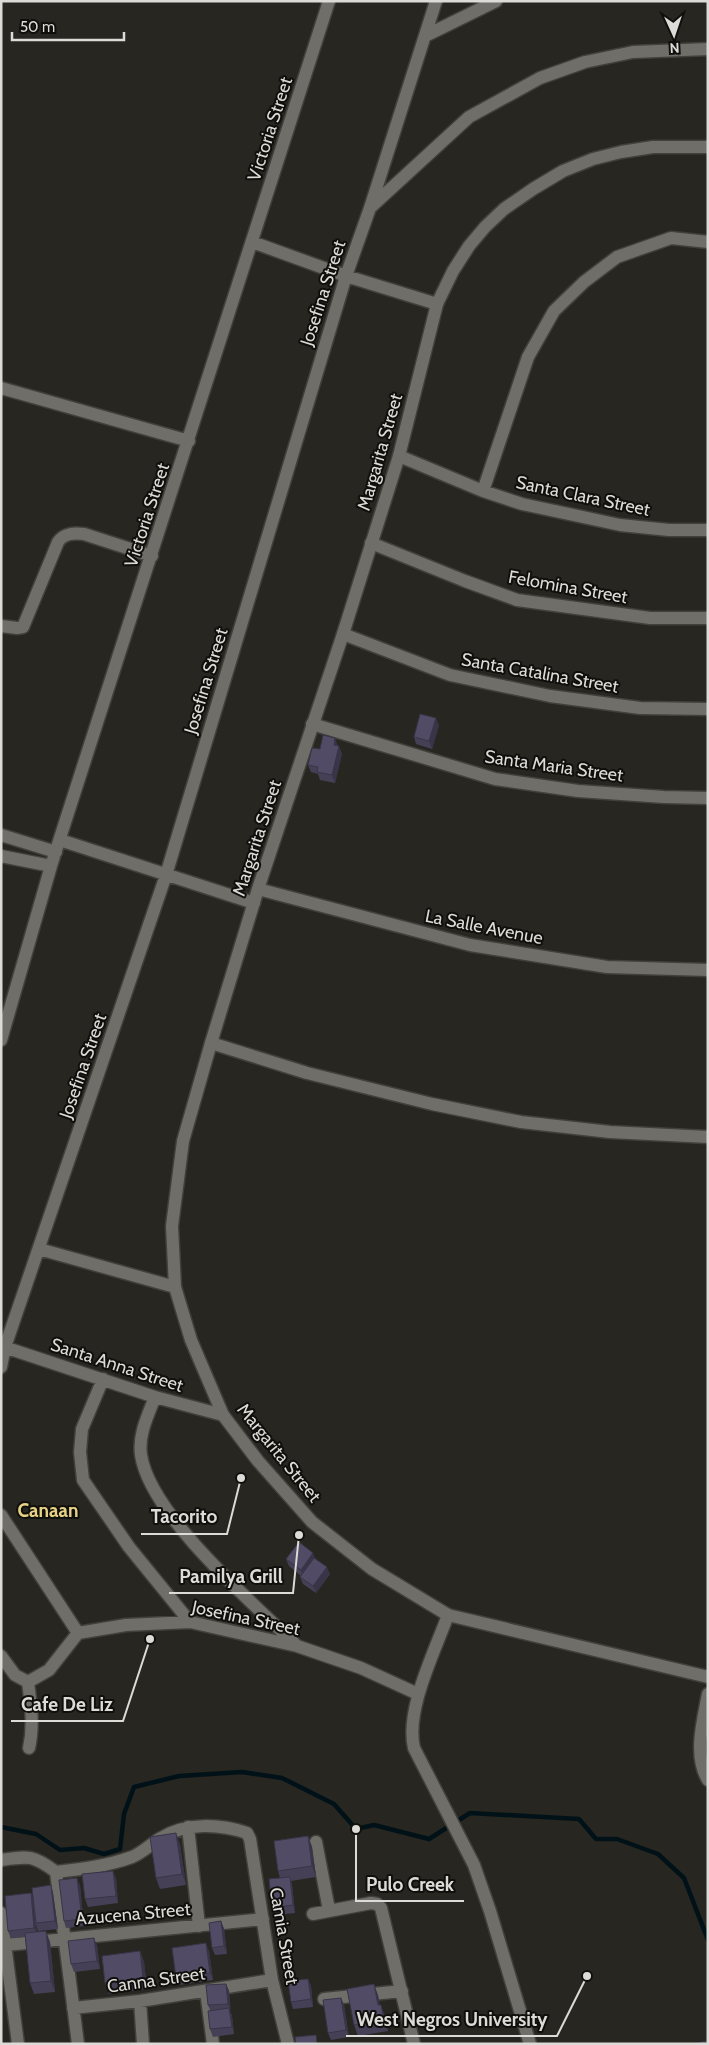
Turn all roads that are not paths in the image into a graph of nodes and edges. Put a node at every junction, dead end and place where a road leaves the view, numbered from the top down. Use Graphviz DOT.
graph roads {
  1 [pos="329,1"];
  2 [pos="436,1"];
  3 [pos="496,1"];
  4 [pos="424,36"];
  5 [pos="708,49"];
  6 [pos="708,147"];
  7 [pos="370,208"];
  8 [pos="252,242"];
  9 [pos="708,242"];
  10 [pos="346,276"];
  11 [pos="437,304"];
  12 [pos="1,388"];
  13 [pos="189,441"];
  14 [pos="399,456"];
  15 [pos="483,491"];
  16 [pos="708,530"];
  17 [pos="371,543"];
  18 [pos="152,556"];
  19 [pos="708,618"];
  20 [pos="1,626"];
  21 [pos="343,634"];
  22 [pos="708,709"];
  23 [pos="312,724"];
  24 [pos="708,798"];
  25 [pos="1,835"];
  26 [pos="58,846"];
  27 [pos="1,856"];
  28 [pos="51,866"];
  29 [pos="166,875"];
  30 [pos="258,889"];
  31 [pos="254,903"];
  32 [pos="708,970"];
  33 [pos="1,1040"];
  34 [pos="210,1043"];
  35 [pos="708,1137"];
  36 [pos="39,1249"];
  37 [pos="175,1287"];
  38 [pos="3,1347"];
  39 [pos="1,1367"];
  40 [pos="103,1380"];
  41 [pos="155,1397"];
  42 [pos="223,1415"];
  43 [pos="1,1515"];
  44 [pos="448,1615"];
  45 [pos="190,1622"];
  46 [pos="78,1632"];
  47 [pos="297,1646"];
  48 [pos="1,1656"];
  49 [pos="708,1677"];
  50 [pos="28,1682"];
  51 [pos="418,1694"];
  52 [pos="708,1694"];
  53 [pos="29,1748"];
  54 [pos="708,1780"];
  55 [pos="188,1827"];
  56 [pos="316,1842"];
  57 [pos="1,1860"];
  58 [pos="56,1872"];
  59 [pos="329,1910"];
  60 [pos="1,1913"];
  61 [pos="313,1914"];
  62 [pos="263,1919"];
  63 [pos="199,1926"];
  64 [pos="64,1938"];
  65 [pos="6,1945"];
  66 [pos="272,1980"];
  67 [pos="206,1991"];
  68 [pos="402,1991"];
  69 [pos="324,2000"];
  70 [pos="140,2001"];
  71 [pos="73,2008"];
  72 [pos="18,2044"];
  73 [pos="78,2044"];
  74 [pos="143,2044"];
  75 [pos="213,2044"];
  76 [pos="288,2044"];
  77 [pos="414,2044"];
  78 [pos="530,2044"];
  1 -- 8 [label="street, Victoria Street"];
  2 -- 4 [label="street, Josefina Street"];
  3 -- 4 [label="street"];
  4 -- 7 [label="street, Josefina Street"];
  5 -- 7 [label="street"];
  6 -- 11 [label="street, Margarita Street"];
  7 -- 10 [label="street, Josefina Street"];
  8 -- 10 [label="street"];
  8 -- 13 [label="street, Victoria Street"];
  9 -- 15 [label="street"];
  10 -- 11 [label="street"];
  10 -- 29 [label="street, Josefina Street"];
  11 -- 14 [label="street, Margarita Street"];
  12 -- 13 [label="street"];
  13 -- 18 [label="street, Victoria Street"];
  14 -- 15 [label="street, Santa Clara Street"];
  14 -- 17 [label="street, Margarita Street"];
  15 -- 16 [label="street, Santa Clara Street"];
  17 -- 19 [label="street, Felomina Street"];
  17 -- 21 [label="street, Margarita Street"];
  18 -- 20 [label="street"];
  18 -- 26 [label="street, Victoria Street"];
  21 -- 22 [label="street, Santa Catalina Street"];
  21 -- 23 [label="street, Margarita Street"];
  23 -- 24 [label="street, Santa Maria Street"];
  23 -- 30 [label="street, Margarita Street"];
  25 -- 26 [label="street"];
  26 -- 28 [label="street, Victoria Street"];
  26 -- 29 [label="street"];
  27 -- 28 [label="street"];
  28 -- 33 [label="street, Victoria Street"];
  29 -- 31 [label="street"];
  29 -- 36 [label="street, Josefina Street"];
  30 -- 31 [label="street, Margarita Street"];
  30 -- 32 [label="street, La Salle Avenue"];
  31 -- 34 [label="street, Margarita Street"];
  34 -- 35 [label="street"];
  34 -- 37 [label="street, Margarita Street"];
  36 -- 37 [label="street"];
  36 -- 38 [label="street, Josefina Street"];
  37 -- 42 [label="street, Margarita Street"];
  38 -- 39 [label="street, Josefina Street"];
  38 -- 40 [label="street, Santa Anna Street"];
  40 -- 41 [label="street, Santa Anna Street"];
  40 -- 45 [label="street"];
  41 -- 42 [label="street, Santa Anna Street"];
  41 -- 47 [label="street"];
  42 -- 44 [label="street, Margarita Street"];
  43 -- 46 [label="street"];
  44 -- 49 [label="street, Margarita Street"];
  44 -- 51 [label="street"];
  45 -- 46 [label="street, Josefina Street"];
  45 -- 47 [label="street, Josefina Street"];
  46 -- 50 [label="street"];
  47 -- 51 [label="street, Josefina Street"];
  48 -- 50 [label="street"];
  50 -- 53 [label="street"];
  51 -- 78 [label="street"];
  52 -- 54 [label="street"];
  55 -- 58 [label="street"];
  55 -- 62 [label="street, Camia Street"];
  55 -- 63 [label="street"];
  56 -- 59 [label="street"];
  57 -- 58 [label="street"];
  58 -- 64 [label="street"];
  59 -- 61 [label="street"];
  59 -- 68 [label="street"];
  60 -- 65 [label="street"];
  62 -- 63 [label="street, Azucena Street"];
  62 -- 66 [label="street, Camia Street"];
  63 -- 64 [label="street, Azucena Street"];
  64 -- 65 [label="street, Azucena Street"];
  64 -- 71 [label="street"];
  65 -- 72 [label="street"];
  66 -- 67 [label="street, Canna Street"];
  66 -- 76 [label="street, Camia Street"];
  67 -- 70 [label="street, Canna Street"];
  67 -- 75 [label="street"];
  68 -- 69 [label="street"];
  68 -- 77 [label="street"];
  70 -- 71 [label="street, Canna Street"];
  70 -- 74 [label="street"];
  71 -- 73 [label="street"];
}
